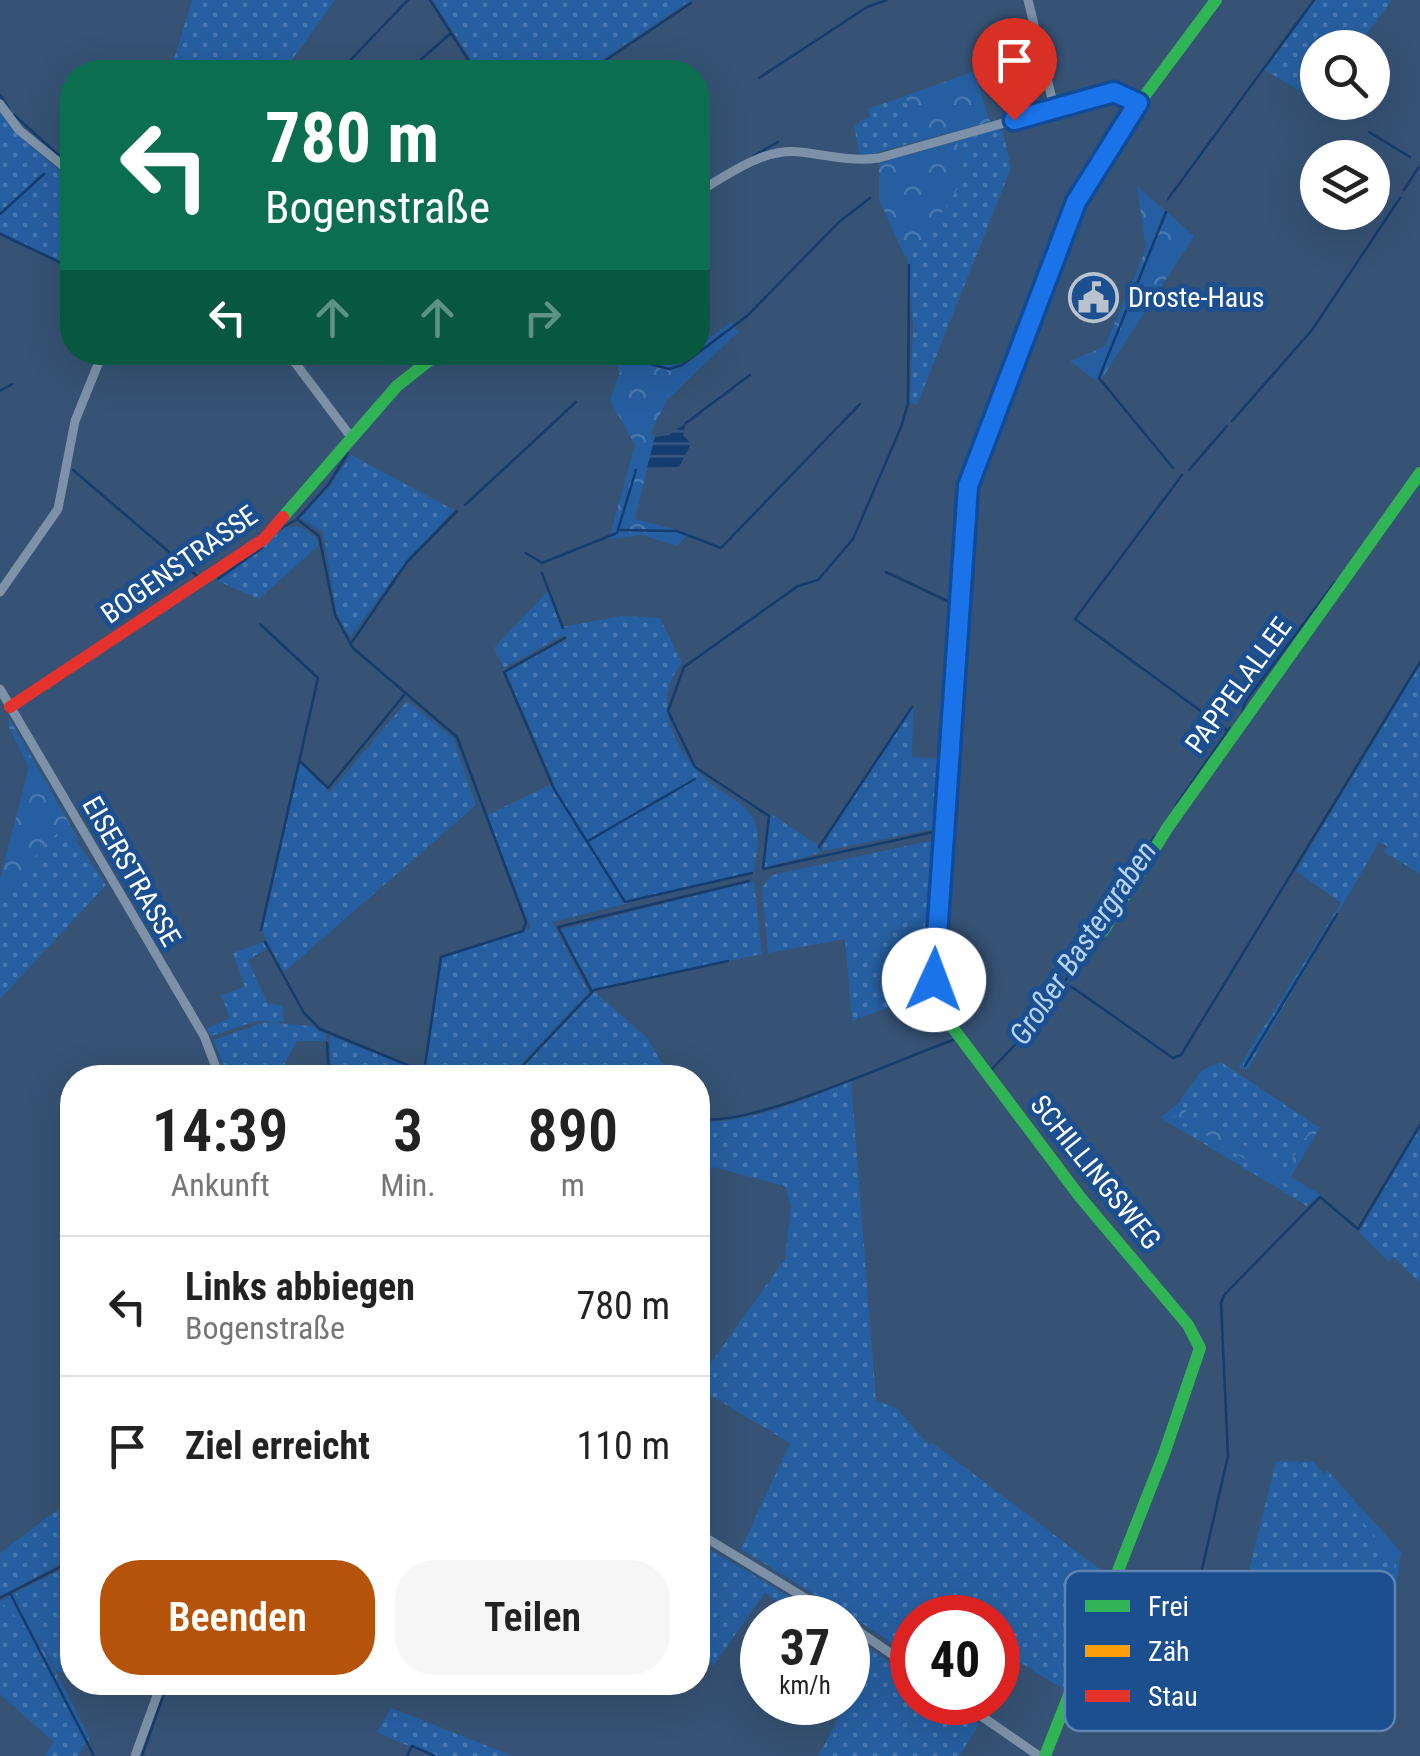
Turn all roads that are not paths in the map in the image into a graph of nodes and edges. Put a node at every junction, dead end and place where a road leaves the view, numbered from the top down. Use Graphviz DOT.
graph roads {
  1 [pos="1028,0"];
  2 [pos="1216,0"];
  3 [pos="1138,103"];
  4 [pos="0,104"];
  5 [pos="1054,107"];
  6 [pos="60,163"];
  7 [pos="710,186"];
  8 [pos="98,365"];
  9 [pos="297,365"];
  10 [pos="424,365"];
  11 [pos="351,437"];
  12 [pos="1420,473"];
  13 [pos="0,592"];
  14 [pos="0,689"];
  15 [pos="10,708"];
  16 [pos="1103,931"];
  17 [pos="215,1065"];
  18 [pos="710,1540"];
  19 [pos="1117,1571"];
  20 [pos="800,1595"];
  21 [pos="157,1695"];
  22 [pos="1065,1699"];
  23 [pos="996,1725"];
  24 [pos="135,1756"];
  25 [pos="1042,1756"];
  1 -- 5 [label="street"];
  2 -- 3 [label="street, SCHILLINGSWEG"];
  3 -- 5 [label="street"];
  3 -- 19 [label="street, SCHILLINGSWEG"];
  4 -- 6 [label="street"];
  5 -- 7 [label="street"];
  8 -- 13 [label="street"];
  9 -- 11 [label="street"];
  10 -- 11 [label="street, BOGENSTRASSE"];
  11 -- 15 [label="street, BOGENSTRASSE"];
  12 -- 16 [label="street, PAPPELALLEE"];
  14 -- 15 [label="street, EISERSTRASSE"];
  15 -- 17 [label="street, EISERSTRASSE"];
  18 -- 20 [label="street"];
  21 -- 24 [label="street"];
  22 -- 25 [label="street, SCHILLINGSWEG"];
  23 -- 25 [label="street"];
}
